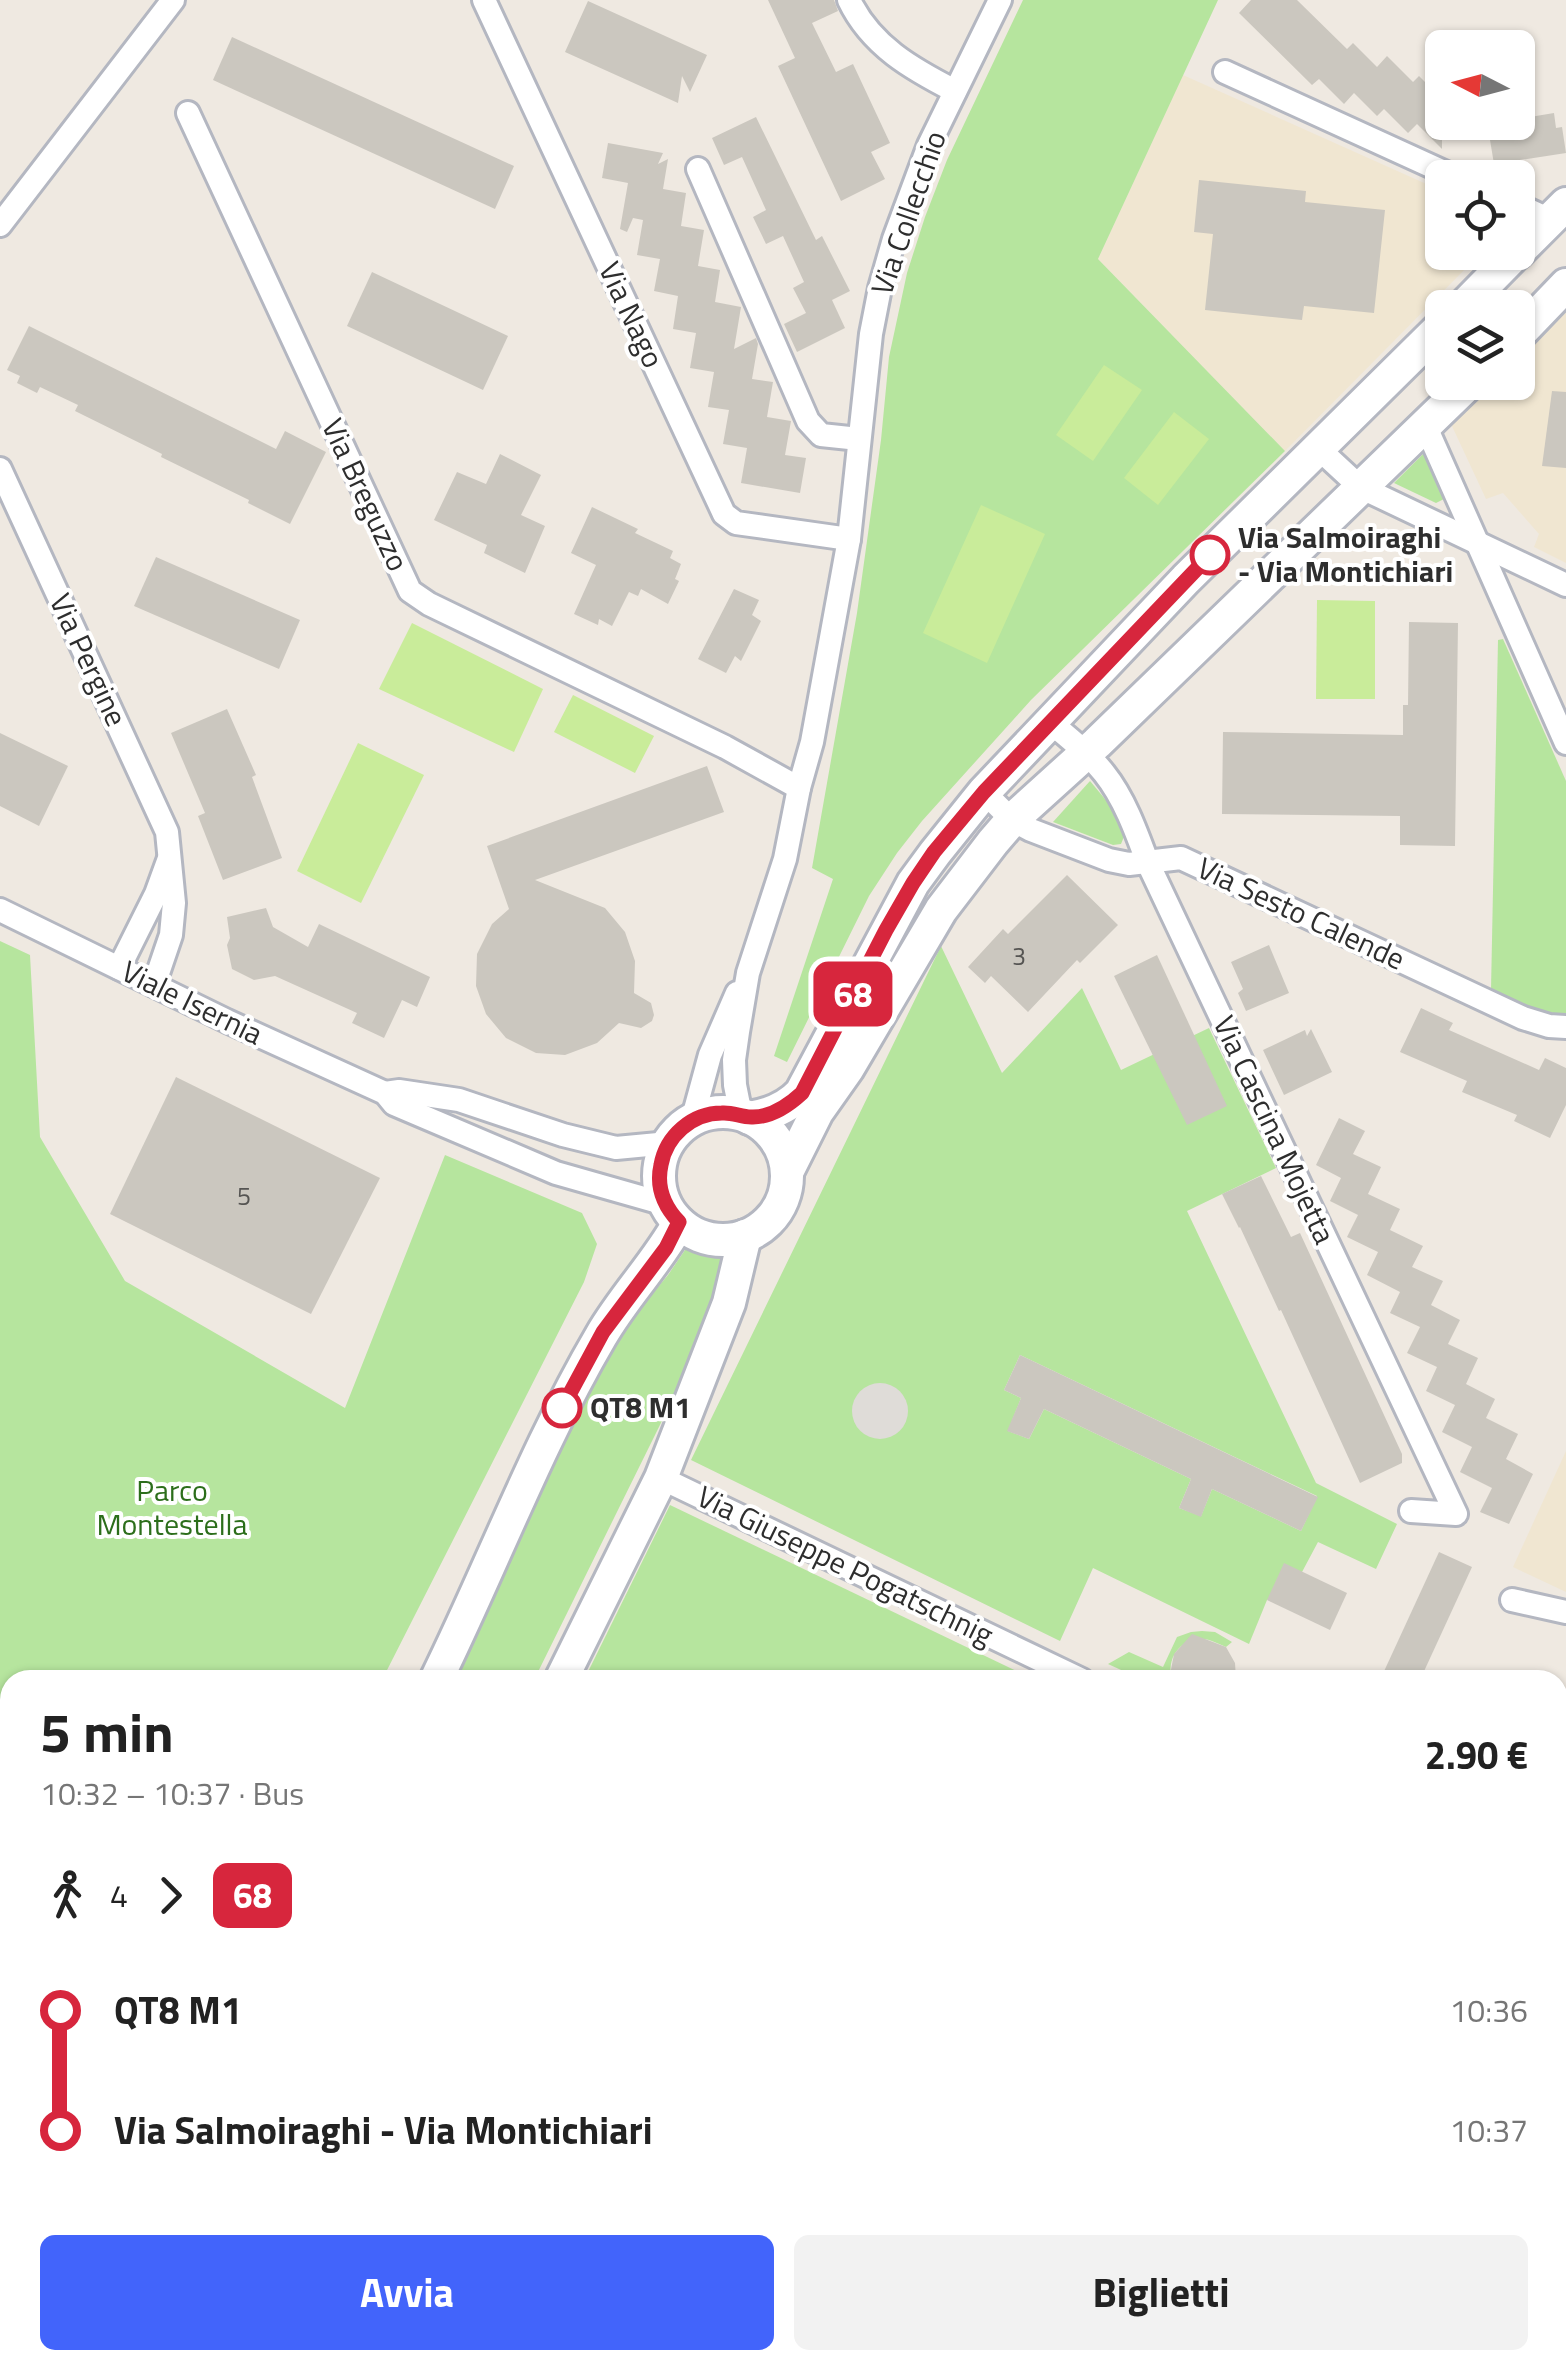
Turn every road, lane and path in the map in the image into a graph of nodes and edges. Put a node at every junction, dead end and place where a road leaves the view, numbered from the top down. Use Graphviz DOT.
graph roads {
  1 [pos="173,0"];
  2 [pos="484,0"];
  3 [pos="850,0"];
  4 [pos="1000,0"];
  5 [pos="1225,72"];
  6 [pos="955,91"];
  7 [pos="188,113"];
  8 [pos="1425,163"];
  9 [pos="698,169"];
  10 [pos="1558,212"];
  11 [pos="0,225"];
  12 [pos="1535,234"];
  13 [pos="1499,270"];
  14 [pos="1566,285"];
  15 [pos="1480,290"];
  16 [pos="1535,317"];
  17 [pos="1425,343"];
  18 [pos="1452,400"];
  19 [pos="1426,427"];
  20 [pos="859,439"];
  21 [pos="1319,448"];
  22 [pos="0,469"];
  23 [pos="1360,488"];
  24 [pos="849,538"];
  25 [pos="1477,543"];
  26 [pos="1566,585"];
  27 [pos="1051,722"];
  28 [pos="1566,743"];
  29 [pos="1086,753"];
  30 [pos="799,788"];
  31 [pos="984,792"];
  32 [pos="1012,820"];
  33 [pos="170,853"];
  34 [pos="1146,860"];
  35 [pos="0,910"];
  36 [pos="120,968"];
  37 [pos="748,973"];
  38 [pos="154,985"];
  39 [pos="1566,1027"];
  40 [pos="386,1093"];
  41 [pos="745,1117"];
  42 [pos="680,1132"];
  43 [pos="787,1172"];
  44 [pos="672,1213"];
  45 [pos="745,1236"];
  46 [pos="662,1478"];
  47 [pos="1410,1511"];
  48 [pos="1512,1600"];
  49 [pos="1566,1612"];
  50 [pos="441,1670"];
  51 [pos="565,1670"];
  52 [pos="1047,1670"];
  1 -- 11 [label="street"];
  2 -- 24 [label="street, Via Nago"];
  3 -- 6 [label="street"];
  4 -- 6 [label="street, Via Collecchio"];
  5 -- 8 [label="street"];
  6 -- 20 [label="street, Via Collecchio"];
  7 -- 30 [label="street, Via Breguzzo"];
  9 -- 20 [label="street"];
  10 -- 12 [label="street"];
  13 -- 15 [label="street"];
  14 -- 16 [label="street"];
  17 -- 21 [label="street"];
  18 -- 19 [label="street"];
  19 -- 23 [label="street"];
  19 -- 25 [label="street"];
  20 -- 24 [label="street, Via Collecchio"];
  21 -- 23 [label="street"];
  21 -- 27 [label="street"];
  22 -- 33 [label="street, Via Pergine"];
  23 -- 25 [label="street"];
  23 -- 29 [label="street"];
  24 -- 30 [label="street, Via Collecchio"];
  25 -- 26 [label="street"];
  25 -- 28 [label="street"];
  27 -- 29 [label="street, Via Cascina Mojetta"];
  27 -- 31 [label="street"];
  29 -- 32 [label="street"];
  29 -- 34 [label="street, Via Cascina Mojetta"];
  30 -- 37 [label="street, Via Collecchio"];
  31 -- 32 [label="street, Via Sesto Calende"];
  31 -- 41 [label="street"];
  32 -- 34 [label="street, Via Sesto Calende"];
  32 -- 43 [label="street"];
  33 -- 36 [label="street"];
  33 -- 38 [label="street, Via Pergine"];
  34 -- 39 [label="street, Via Sesto Calende"];
  34 -- 47 [label="street, Via Cascina Mojetta"];
  35 -- 36 [label="street, Viale Isernia"];
  36 -- 38 [label="street, Viale Isernia"];
  37 -- 41 [label="street"];
  37 -- 42 [label="street"];
  38 -- 40 [label="street, Viale Isernia"];
  40 -- 42 [label="street, Viale Isernia"];
  40 -- 44 [label="street, Viale Isernia"];
  41 -- 42 [label="street"];
  41 -- 43 [label="street"];
  42 -- 44 [label="street"];
  43 -- 45 [label="street"];
  44 -- 45 [label="street"];
  44 -- 50 [label="street"];
  45 -- 46 [label="street"];
  46 -- 51 [label="street"];
  46 -- 52 [label="street, Via Giuseppe Pogatschnig"];
  48 -- 49 [label="street"];
}
